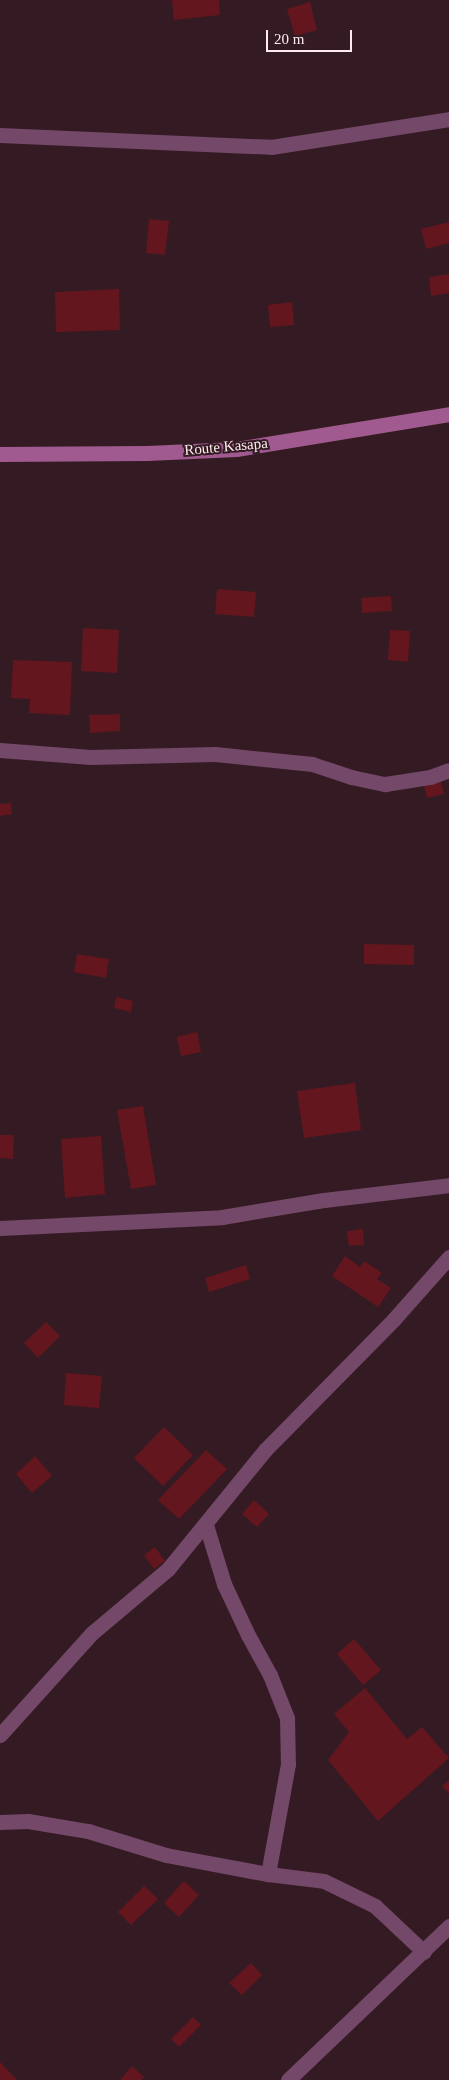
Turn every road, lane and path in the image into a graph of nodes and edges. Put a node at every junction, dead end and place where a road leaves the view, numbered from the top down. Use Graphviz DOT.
graph roads {
  1 [pos="449,119"];
  2 [pos="0,135"];
  3 [pos="449,414"];
  4 [pos="0,454"];
  5 [pos="0,750"];
  6 [pos="449,770"];
  7 [pos="449,1186"];
  8 [pos="0,1228"];
  9 [pos="449,1257"];
  10 [pos="206,1525"];
  11 [pos="0,1735"];
  12 [pos="0,1822"];
  13 [pos="268,1874"];
  14 [pos="449,1926"];
  15 [pos="424,1952"];
  16 [pos="288,2080"];
  1 -- 2 [label="street"];
  3 -- 4 [label="main road, Route Kasapa"];
  5 -- 6 [label="street"];
  7 -- 8 [label="street"];
  9 -- 10 [label="street"];
  10 -- 11 [label="street"];
  10 -- 13 [label="street"];
  12 -- 13 [label="street"];
  13 -- 15 [label="street"];
  14 -- 15 [label="street"];
  15 -- 16 [label="street"];
}
